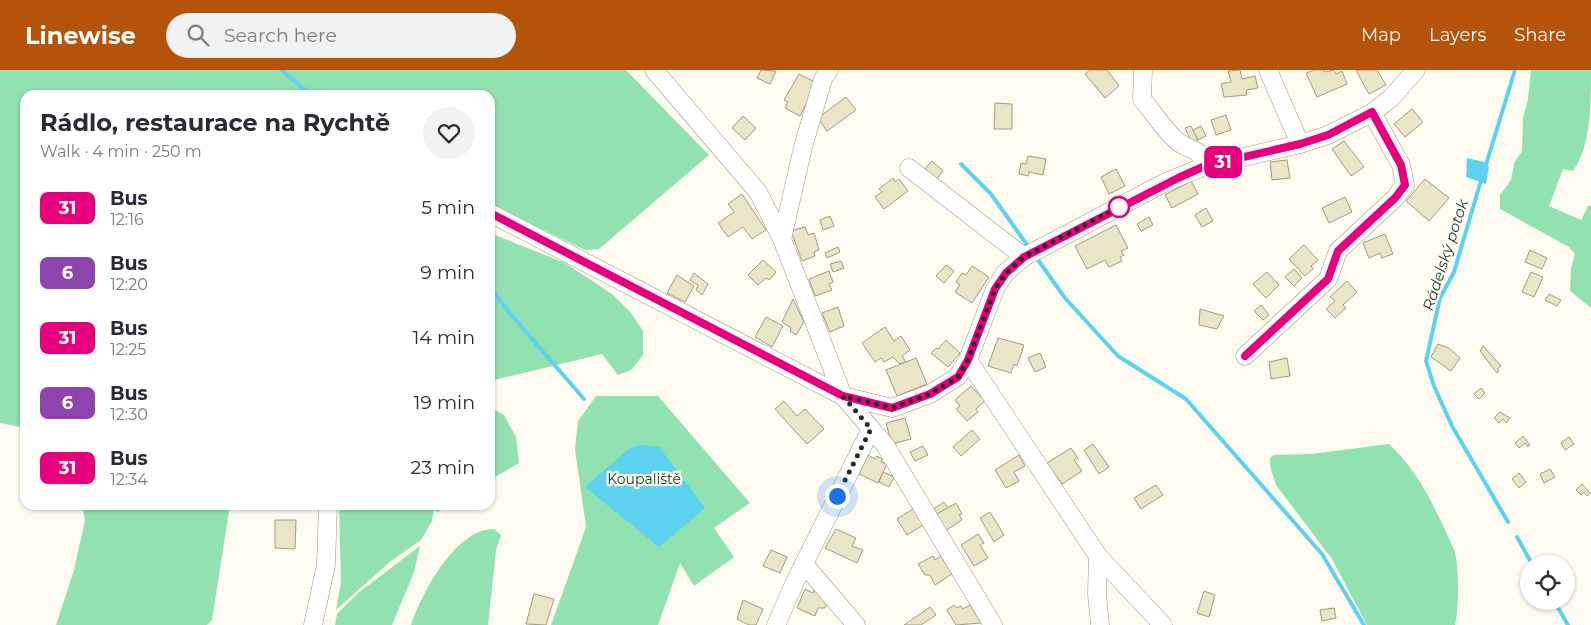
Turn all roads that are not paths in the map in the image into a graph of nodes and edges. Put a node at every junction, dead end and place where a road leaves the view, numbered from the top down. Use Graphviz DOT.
graph roads {
  1 [pos="654,70"];
  2 [pos="829,70"];
  3 [pos="1143,70"];
  4 [pos="1268,70"];
  5 [pos="1416,70"];
  6 [pos="1372,112"];
  7 [pos="1300,144"];
  8 [pos="1205,166"];
  9 [pos="909,168"];
  10 [pos="495,216"];
  11 [pos="782,239"];
  12 [pos="1024,257"];
  13 [pos="1245,356"];
  14 [pos="968,360"];
  15 [pos="843,396"];
  16 [pos="871,429"];
  17 [pos="328,510"];
  18 [pos="1098,556"];
  19 [pos="804,564"];
  20 [pos="313,625"];
  21 [pos="776,625"];
  22 [pos="856,625"];
  23 [pos="993,625"];
  24 [pos="1100,625"];
  25 [pos="1163,625"];
  1 -- 11 [label="street"];
  2 -- 11 [label="street"];
  3 -- 8 [label="street"];
  4 -- 7 [label="street"];
  5 -- 6 [label="street"];
  6 -- 7 [label="street"];
  6 -- 13 [label="street"];
  7 -- 8 [label="street"];
  8 -- 12 [label="street"];
  9 -- 12 [label="street"];
  10 -- 15 [label="street"];
  11 -- 15 [label="street"];
  12 -- 14 [label="street"];
  14 -- 15 [label="street"];
  14 -- 18 [label="street"];
  15 -- 16 [label="street"];
  16 -- 19 [label="street"];
  16 -- 23 [label="street"];
  17 -- 20 [label="street"];
  18 -- 24 [label="street"];
  18 -- 25 [label="street"];
  19 -- 21 [label="street"];
  19 -- 22 [label="street"];
}
